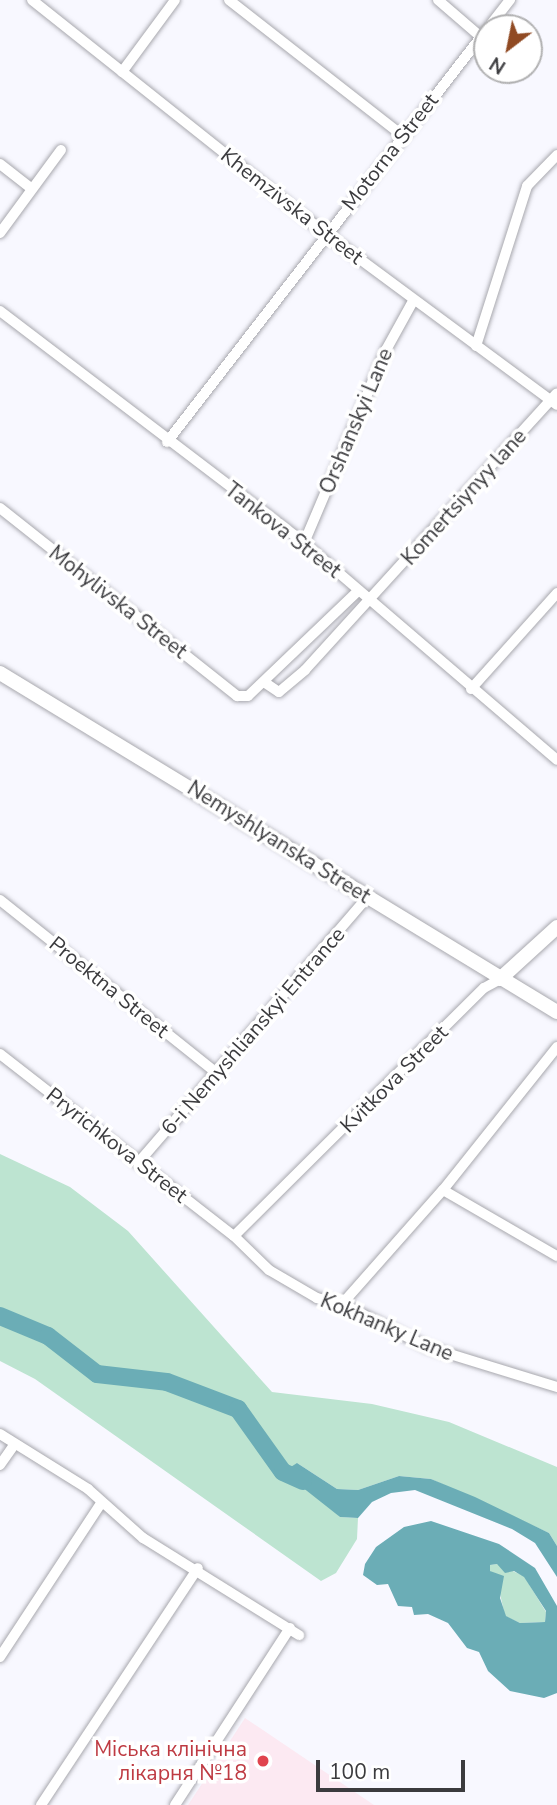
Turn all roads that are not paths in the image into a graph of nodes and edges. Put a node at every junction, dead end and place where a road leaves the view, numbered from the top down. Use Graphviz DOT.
graph roads {
  1 [pos="32,0"];
  2 [pos="175,0"];
  3 [pos="229,0"];
  4 [pos="438,0"];
  5 [pos="510,0"];
  6 [pos="499,14"];
  7 [pos="473,24"];
  8 [pos="473,47"];
  9 [pos="122,72"];
  10 [pos="402,135"];
  11 [pos="61,150"];
  12 [pos="557,155"];
  13 [pos="0,164"];
  14 [pos="31,188"];
  15 [pos="0,233"];
  16 [pos="326,234"];
  17 [pos="413,301"];
  18 [pos="0,311"];
  19 [pos="476,346"];
  20 [pos="555,399"];
  21 [pos="167,442"];
  22 [pos="0,508"];
  23 [pos="304,543"];
  24 [pos="359,590"];
  25 [pos="557,593"];
  26 [pos="371,601"];
  27 [pos="0,673"];
  28 [pos="264,682"];
  29 [pos="471,690"];
  30 [pos="557,760"];
  31 [pos="368,897"];
  32 [pos="0,900"];
  33 [pos="557,927"];
  34 [pos="500,979"];
  35 [pos="557,1012"];
  36 [pos="557,1047"];
  37 [pos="0,1054"];
  38 [pos="218,1074"];
  39 [pos="138,1163"];
  40 [pos="443,1190"];
  41 [pos="234,1236"];
  42 [pos="557,1256"];
  43 [pos="342,1304"];
  44 [pos="557,1387"];
  45 [pos="0,1434"];
  46 [pos="14,1445"];
  47 [pos="0,1465"];
  48 [pos="101,1503"];
  49 [pos="198,1568"];
  50 [pos="0,1657"];
  51 [pos="41,1805"];
  52 [pos="175,1805"];
  1 -- 9 [label="street, Khemzivska Street"];
  2 -- 9 [label="street"];
  3 -- 10 [label="street"];
  4 -- 7 [label="street"];
  5 -- 6 [label="street, Motorna Street"];
  8 -- 10 [label="street, Motorna Street"];
  9 -- 16 [label="street, Khemzivska Street"];
  10 -- 16 [label="street, Motorna Street"];
  11 -- 14 [label="street"];
  12 -- 19 [label="street"];
  13 -- 14 [label="street"];
  14 -- 15 [label="street"];
  16 -- 17 [label="street, Khemzivska Street"];
  16 -- 21 [label="street, Motorna Street"];
  17 -- 19 [label="street, Khemzivska Street"];
  17 -- 23 [label="street, Orshanskyi Lane"];
  18 -- 21 [label="street, Tankova Street"];
  19 -- 20 [label="street, Khemzivska Street"];
  20 -- 26 [label="street, Komertsiynyy lane"];
  21 -- 23 [label="street, Tankova Street"];
  22 -- 28 [label="street, Mohylivska Street"];
  23 -- 24 [label="street, Tankova Street"];
  24 -- 26 [label="street, Tankova Street"];
  24 -- 28 [label="street"];
  25 -- 29 [label="street"];
  26 -- 28 [label="street, Komertsiynyy lane"];
  26 -- 29 [label="street, Tankova Street"];
  27 -- 31 [label="street, Nemyshlyanska Street"];
  29 -- 30 [label="street, Tankova Street"];
  31 -- 34 [label="street, Nemyshlyanska Street"];
  31 -- 38 [label="street, 6-i Nemyshlianskyi Entrance"];
  32 -- 38 [label="street, Proektna Street"];
  33 -- 34 [label="street, Kvitkova Street"];
  34 -- 35 [label="street, Nemyshlyanska Street"];
  34 -- 41 [label="street, Kvitkova Street"];
  36 -- 40 [label="street"];
  37 -- 39 [label="street, Pryrichkova Street"];
  38 -- 39 [label="street, 6-i Nemyshlianskyi Entrance"];
  39 -- 41 [label="street, Pryrichkova Street"];
  40 -- 42 [label="street"];
  40 -- 43 [label="street"];
  41 -- 43 [label="street, Kokhanky Lane"];
  43 -- 44 [label="street, Kokhanky Lane"];
  45 -- 46 [label="street"];
  46 -- 47 [label="street"];
  46 -- 48 [label="street"];
  48 -- 49 [label="street"];
  48 -- 50 [label="street"];
  49 -- 51 [label="street"];
  49 -- 52 [label="street"];
}
